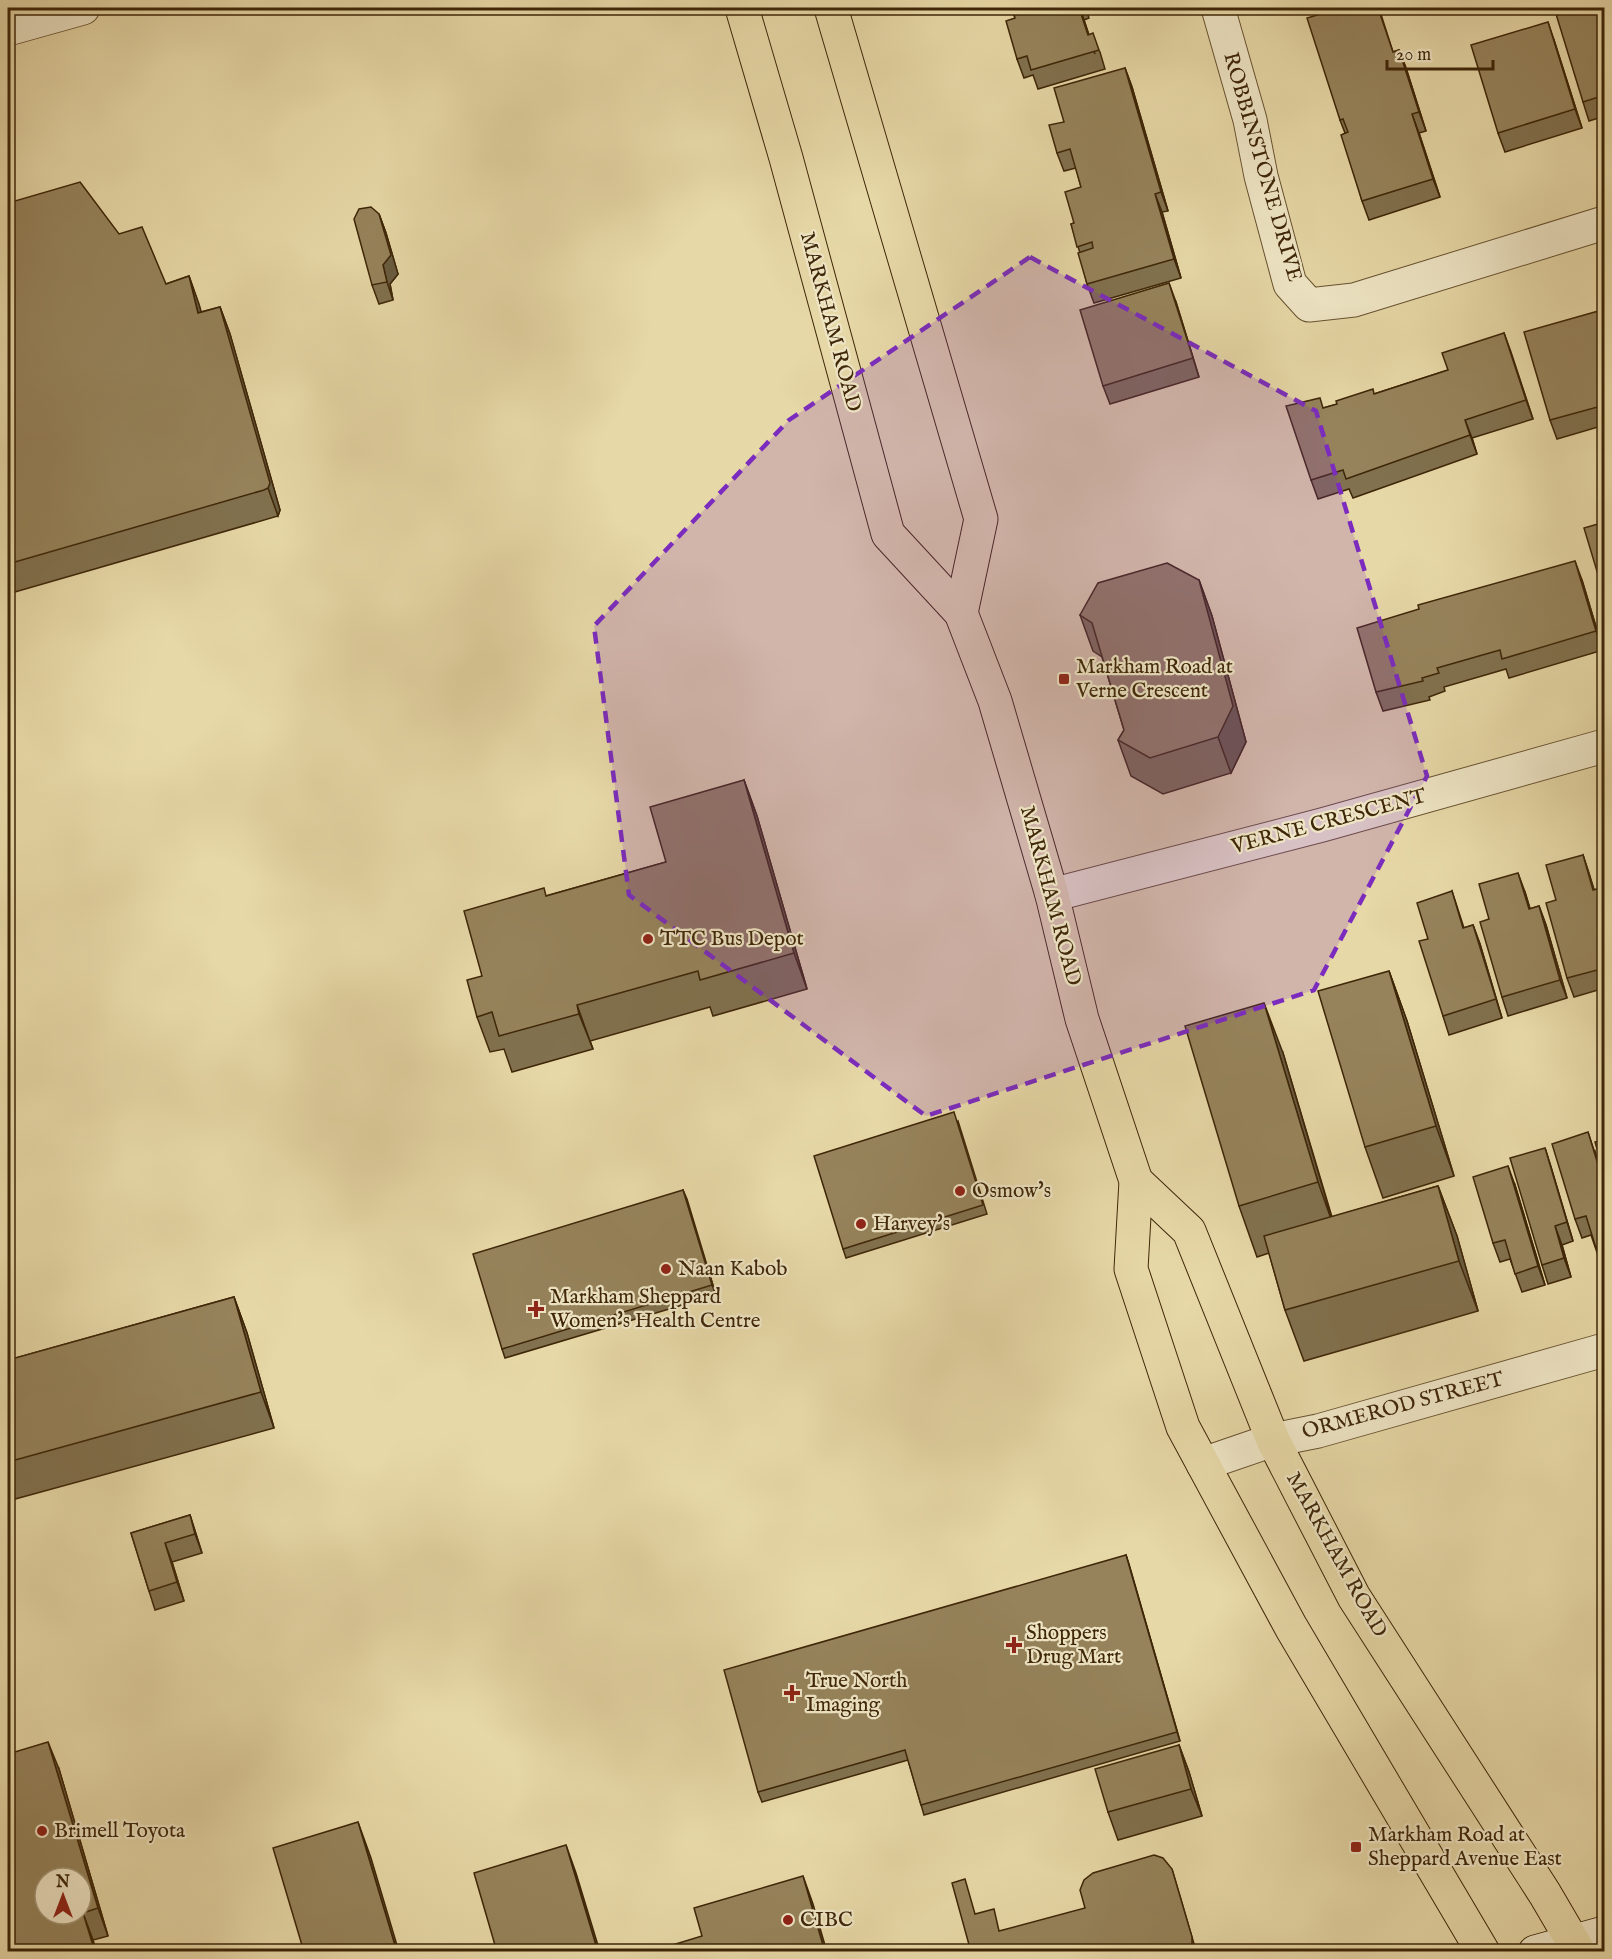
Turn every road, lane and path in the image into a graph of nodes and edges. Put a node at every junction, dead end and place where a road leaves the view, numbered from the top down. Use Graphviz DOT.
graph roads {
  1 [pos="83,8"];
  2 [pos="742,8"];
  3 [pos="831,8"];
  4 [pos="1218,8"];
  5 [pos="8,29"];
  6 [pos="1605,223"];
  7 [pos="961,613"];
  8 [pos="1605,746"];
  9 [pos="1052,895"];
  10 [pos="1136,1181"];
  11 [pos="1605,1350"];
  12 [pos="1274,1440"];
  13 [pos="1203,1464"];
  14 [pos="1605,1933"];
  15 [pos="1575,1946"];
  16 [pos="1484,1952"];
  17 [pos="1535,1952"];
  1 -- 5 [label="street"];
  2 -- 7 [label="main road, MARKHAM ROAD"];
  3 -- 7 [label="main road"];
  4 -- 6 [label="street, ROBBINSTONE DRIVE"];
  7 -- 9 [label="main road, MARKHAM ROAD"];
  8 -- 9 [label="street, VERNE CRESCENT"];
  9 -- 10 [label="main road, MARKHAM ROAD"];
  10 -- 12 [label="main road, MARKHAM ROAD"];
  10 -- 13 [label="main road, MARKHAM ROAD"];
  11 -- 12 [label="street, ORMEROD STREET"];
  12 -- 13 [label="street, ORMEROD STREET"];
  12 -- 15 [label="main road, MARKHAM ROAD"];
  13 -- 16 [label="main road, MARKHAM ROAD"];
  14 -- 15 [label="street"];
  15 -- 17 [label="street"];
}
